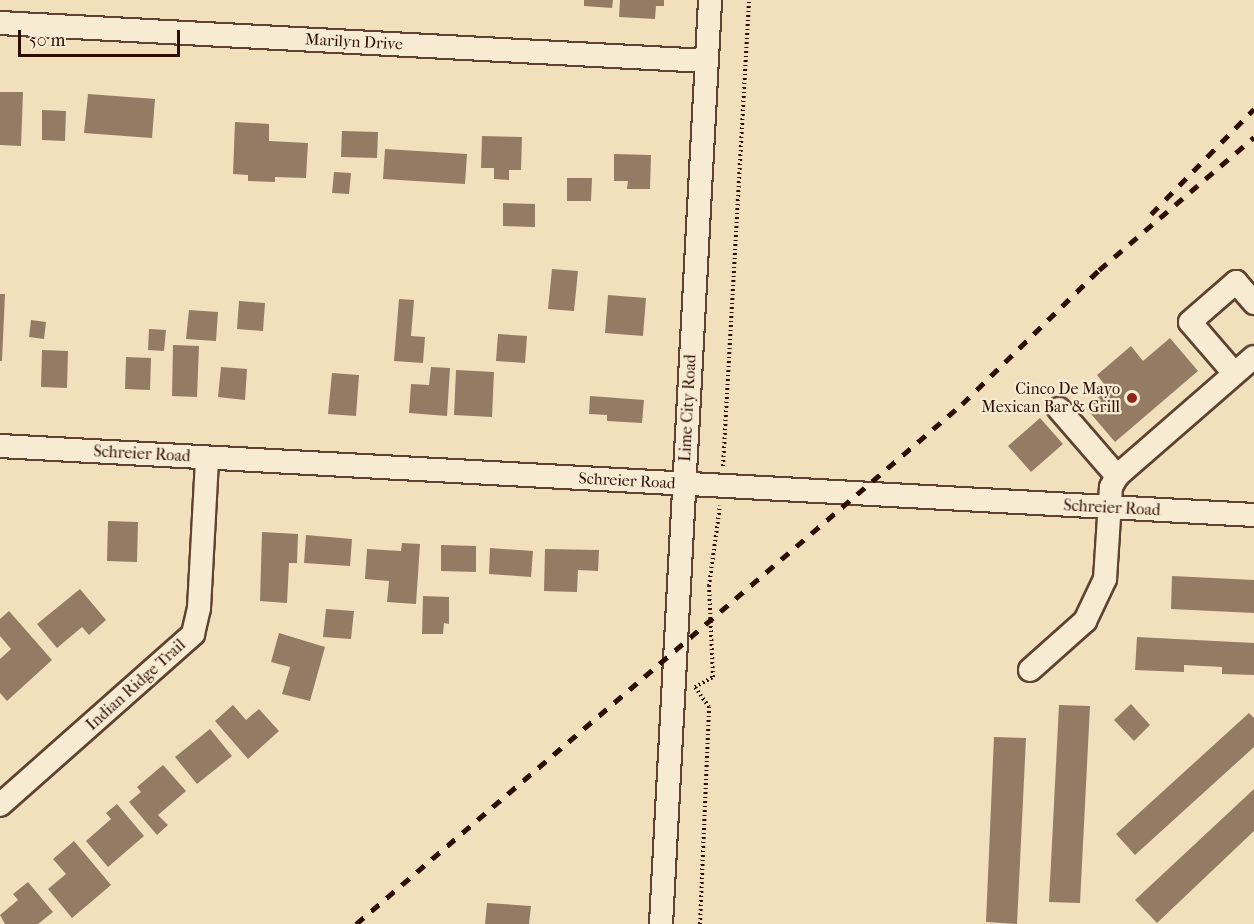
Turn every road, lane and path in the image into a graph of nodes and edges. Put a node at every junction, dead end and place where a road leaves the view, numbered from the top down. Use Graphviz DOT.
graph roads {
  1 [pos="710,0"];
  2 [pos="0,23"];
  3 [pos="708,61"];
  4 [pos="1254,303"];
  5 [pos="1254,357"];
  6 [pos="1234,373"];
  7 [pos="1059,410"];
  8 [pos="0,446"];
  9 [pos="207,458"];
  10 [pos="1117,476"];
  11 [pos="684,484"];
  12 [pos="1109,508"];
  13 [pos="1254,515"];
  14 [pos="1030,670"];
  15 [pos="0,805"];
  16 [pos="661,924"];
  1 -- 3 [label="street, Lime City Road"];
  2 -- 3 [label="street, Marilyn Drive"];
  3 -- 11 [label="street, Lime City Road"];
  4 -- 6 [label="street"];
  5 -- 6 [label="street"];
  6 -- 10 [label="street"];
  7 -- 10 [label="street"];
  8 -- 9 [label="street, Schreier Road"];
  9 -- 11 [label="street, Schreier Road"];
  9 -- 15 [label="street, Indian Ridge Trail"];
  10 -- 12 [label="street"];
  11 -- 12 [label="street, Schreier Road"];
  11 -- 16 [label="street, Lime City Road"];
  12 -- 13 [label="street, Schreier Road"];
  12 -- 14 [label="street"];
}
